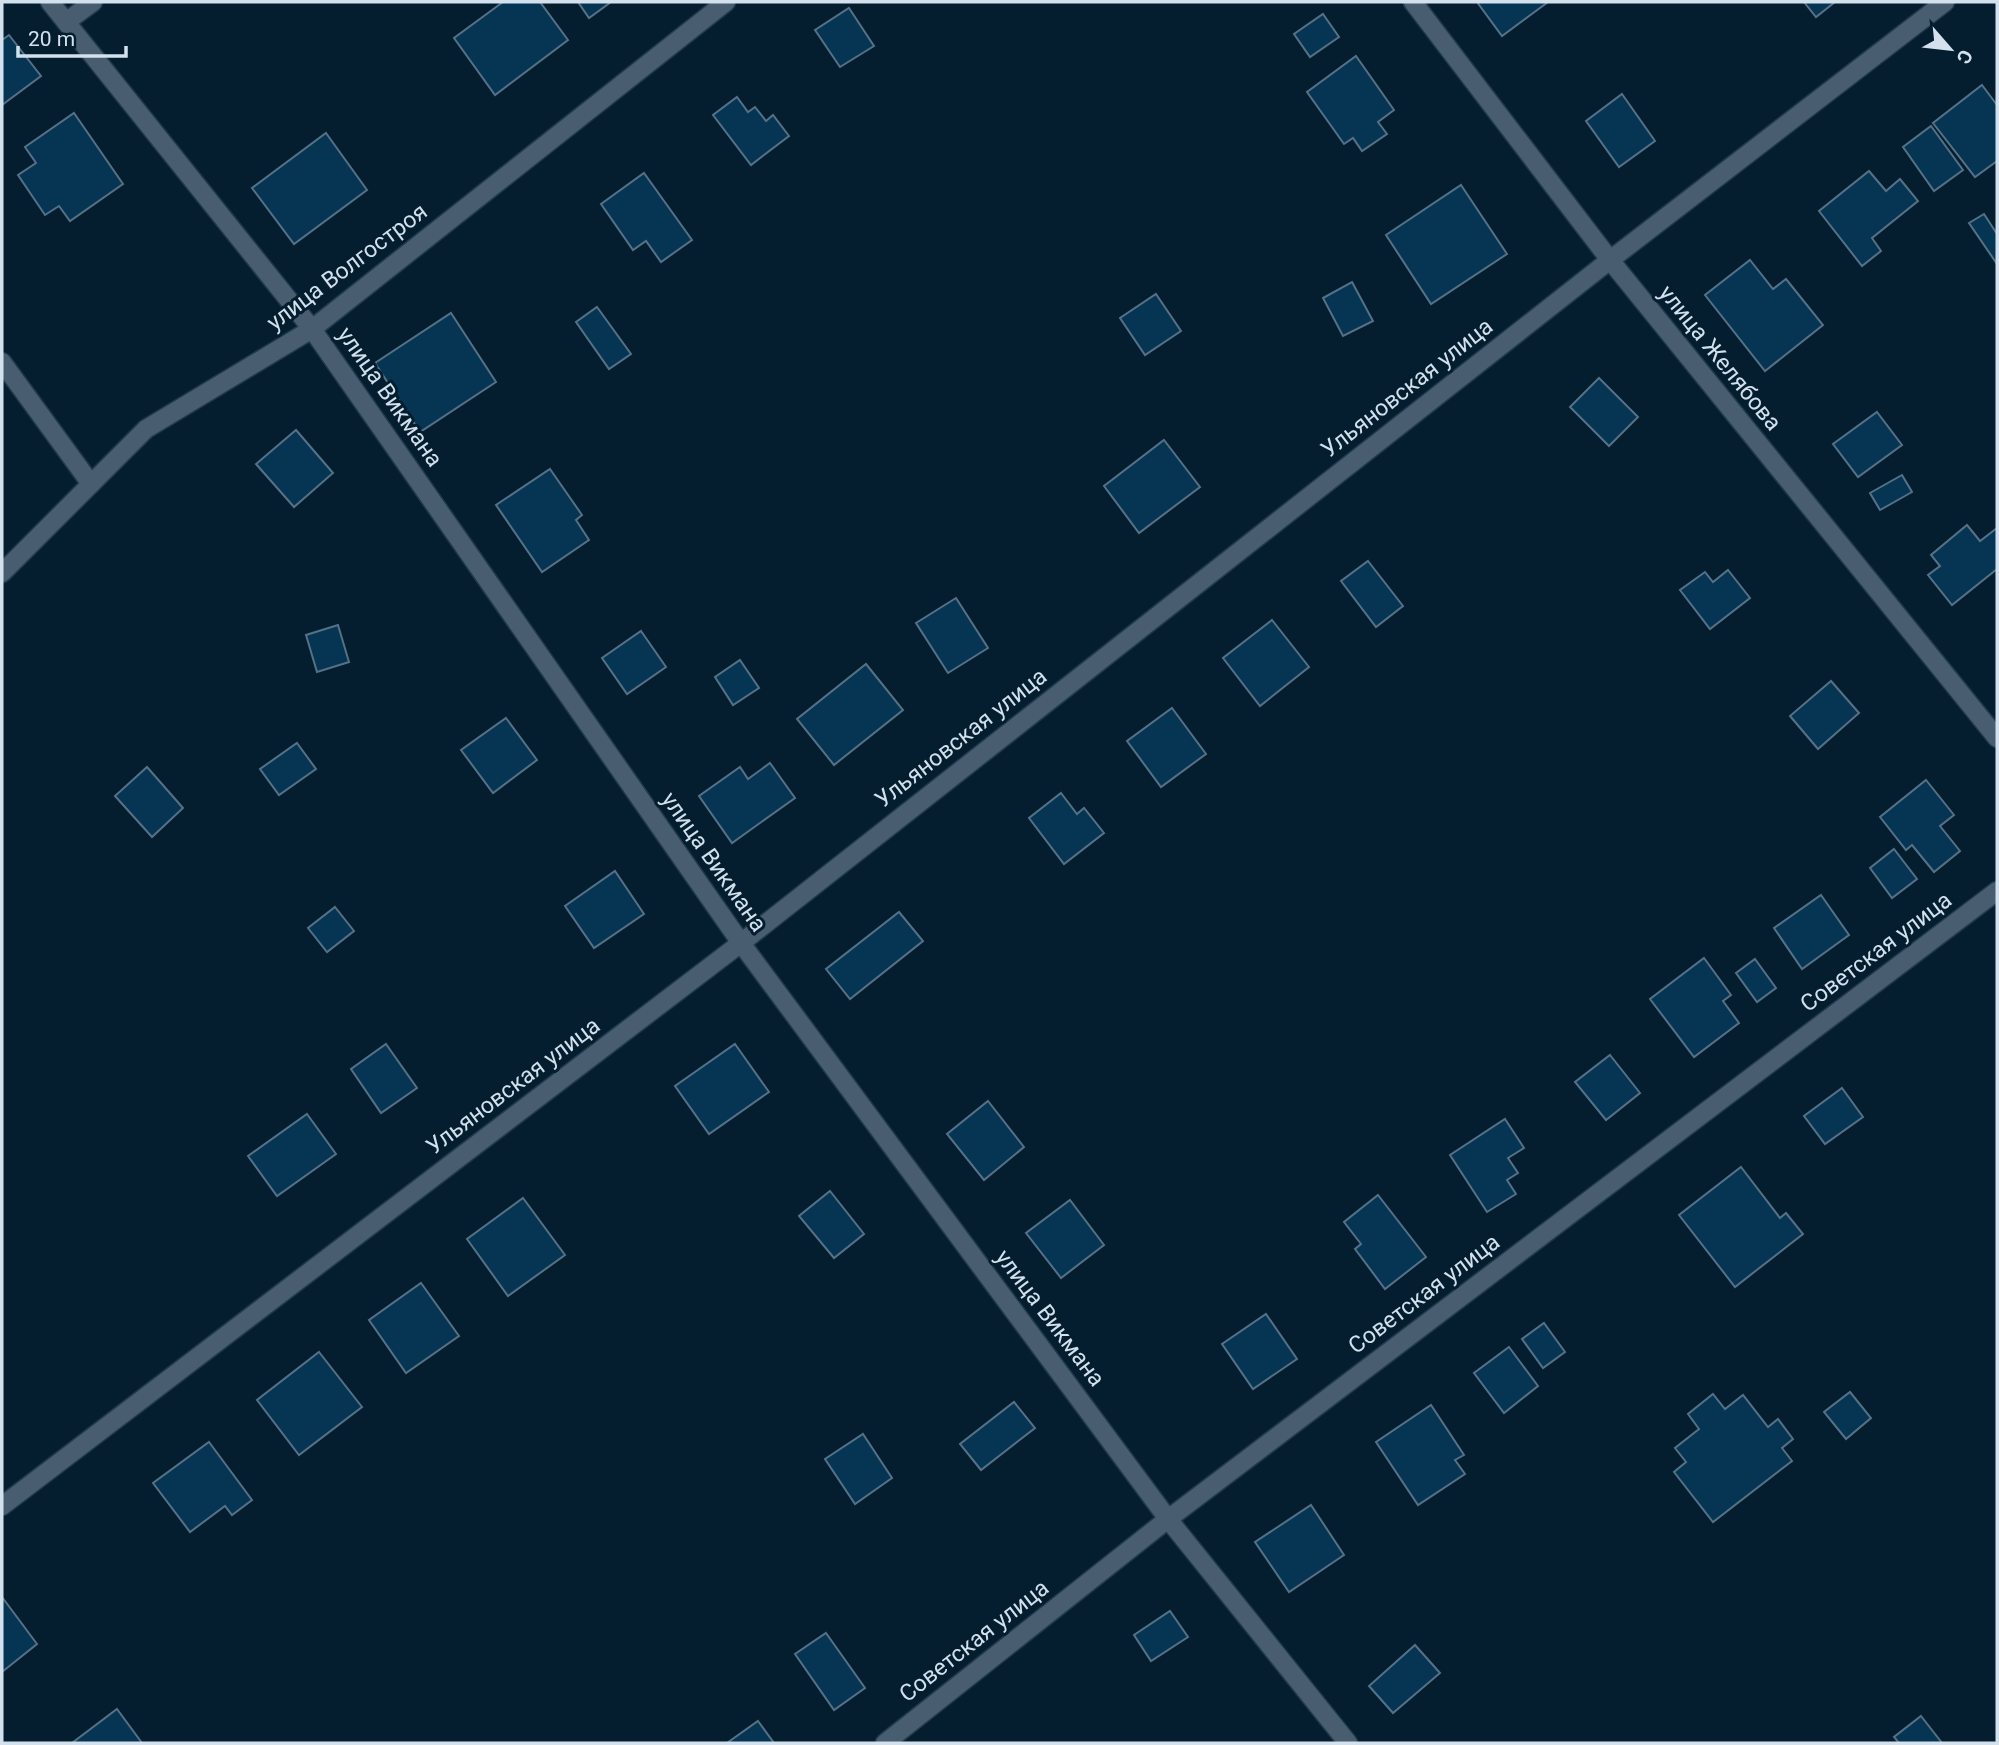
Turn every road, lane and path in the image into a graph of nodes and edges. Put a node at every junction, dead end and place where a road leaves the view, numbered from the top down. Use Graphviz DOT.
graph roads {
  1 [pos="50,2"];
  2 [pos="93,2"];
  3 [pos="726,2"];
  4 [pos="1413,2"];
  5 [pos="1945,2"];
  6 [pos="66,22"];
  7 [pos="1609,260"];
  8 [pos="312,329"];
  9 [pos="2,362"];
  10 [pos="91,484"];
  11 [pos="2,573"];
  12 [pos="1997,738"];
  13 [pos="1997,891"];
  14 [pos="741,943"];
  15 [pos="2,1506"];
  16 [pos="1168,1519"];
  17 [pos="885,1743"];
  18 [pos="1348,1743"];
  1 -- 6 [label="street, улица Викмана"];
  2 -- 6 [label="street"];
  3 -- 8 [label="street, улица Волгостроя"];
  4 -- 7 [label="street, улица Желябова"];
  5 -- 7 [label="street, Ульяновская улица"];
  6 -- 8 [label="street, улица Викмана"];
  7 -- 12 [label="street, улица Желябова"];
  7 -- 14 [label="street, Ульяновская улица"];
  8 -- 10 [label="street, улица Волгостроя"];
  8 -- 14 [label="street, улица Викмана"];
  9 -- 10 [label="street"];
  10 -- 11 [label="street, улица Волгостроя"];
  13 -- 16 [label="street, Советская улица"];
  14 -- 15 [label="street, Ульяновская улица"];
  14 -- 16 [label="street, улица Викмана"];
  16 -- 17 [label="street, Советская улица"];
  16 -- 18 [label="street, улица Викмана"];
}
